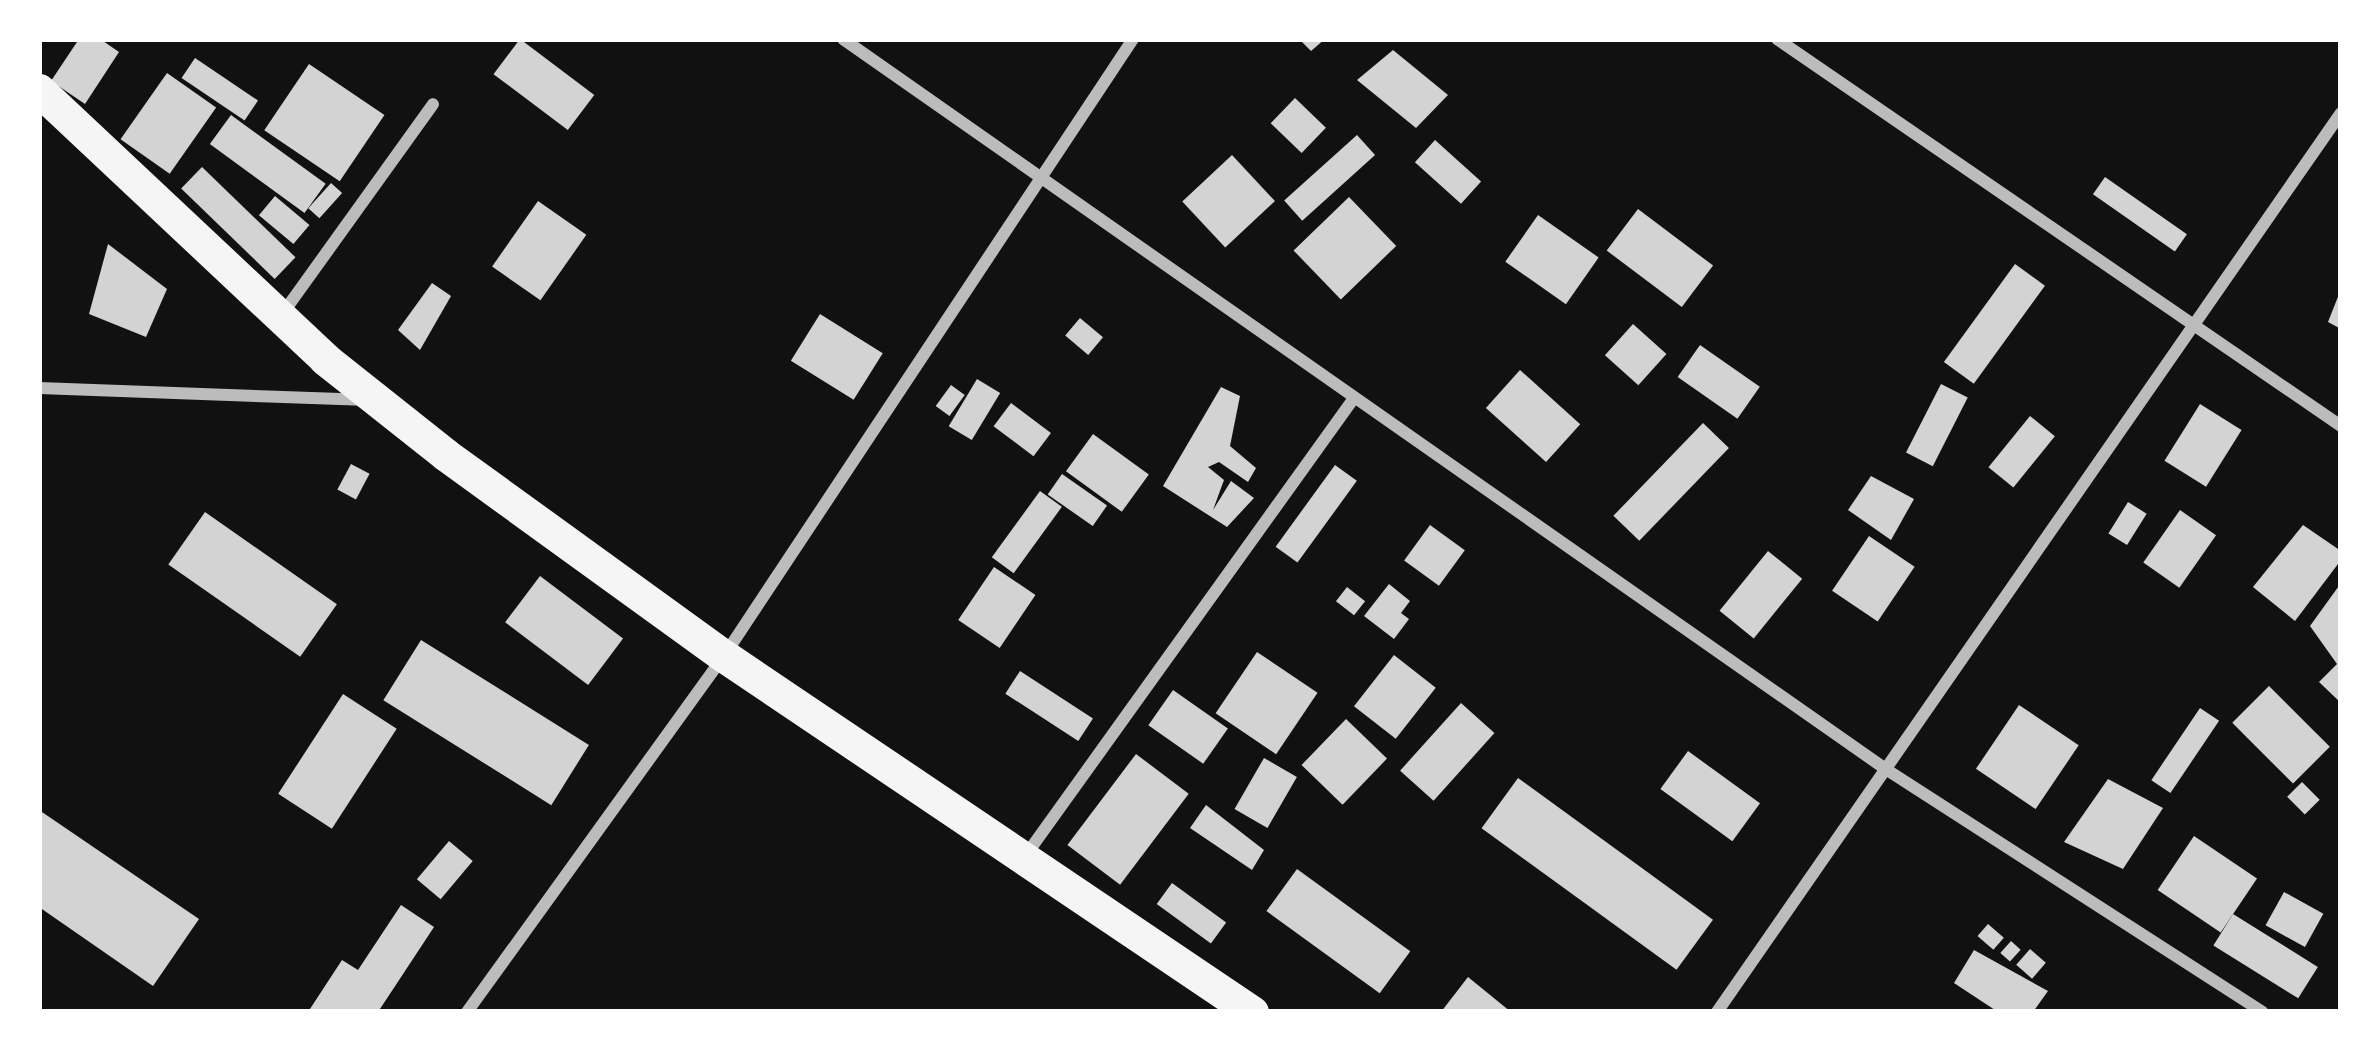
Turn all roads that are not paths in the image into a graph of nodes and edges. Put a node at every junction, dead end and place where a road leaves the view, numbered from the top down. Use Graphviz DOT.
graph roads {
  1 [pos="843,39"];
  2 [pos="1133,39"];
  3 [pos="1777,39"];
  4 [pos="39,90"];
  5 [pos="433,104"];
  6 [pos="2341,113"];
  7 [pos="1038,177"];
  8 [pos="280,318"];
  9 [pos="2194,325"];
  10 [pos="39,388"];
  11 [pos="1354,398"];
  12 [pos="376,400"];
  13 [pos="2341,426"];
  14 [pos="724,656"];
  15 [pos="1884,768"];
  16 [pos="1023,859"];
  17 [pos="467,1012"];
  18 [pos="1252,1012"];
  19 [pos="1717,1012"];
  20 [pos="2262,1012"];
  1 -- 7 [label="street"];
  2 -- 7 [label="street"];
  3 -- 9 [label="street"];
  4 -- 8 [label="highway"];
  5 -- 8 [label="street"];
  6 -- 9 [label="street"];
  7 -- 11 [label="street"];
  7 -- 14 [label="street"];
  8 -- 12 [label="highway"];
  9 -- 13 [label="street"];
  9 -- 15 [label="street"];
  10 -- 12 [label="street"];
  11 -- 15 [label="street"];
  11 -- 16 [label="street"];
  12 -- 14 [label="highway"];
  14 -- 16 [label="highway"];
  14 -- 17 [label="street"];
  15 -- 19 [label="street"];
  15 -- 20 [label="street"];
  16 -- 18 [label="highway"];
}
